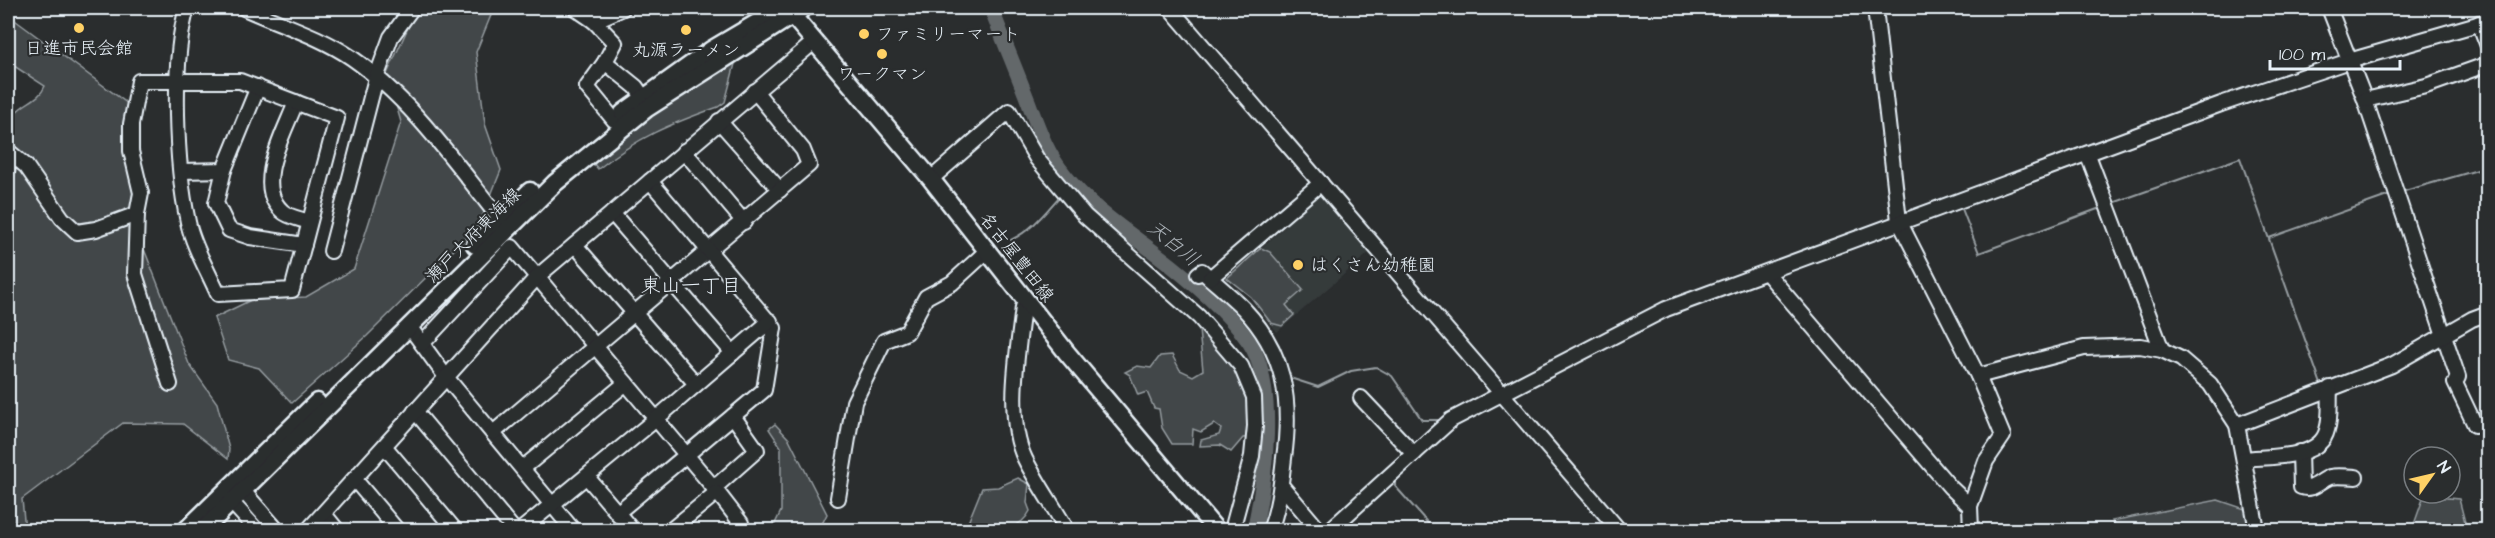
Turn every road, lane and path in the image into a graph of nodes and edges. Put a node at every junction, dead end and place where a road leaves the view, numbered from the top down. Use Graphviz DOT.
graph roads {
  1 [pos="186,8"];
  2 [pos="244,8"];
  3 [pos="412,8"];
  4 [pos="575,8"];
  5 [pos="623,8"];
  6 [pos="1170,8"];
  7 [pos="1875,8"];
  8 [pos="2329,8"];
  9 [pos="791,9"];
  10 [pos="594,21"];
  11 [pos="2483,22"];
  12 [pos="814,42"];
  13 [pos="2487,46"];
  14 [pos="2349,61"];
  15 [pos="605,62"];
  16 [pos="2487,64"];
  17 [pos="376,78"];
  18 [pos="177,79"];
  19 [pos="258,87"];
  20 [pos="755,91"];
  21 [pos="643,97"];
  22 [pos="2365,100"];
  23 [pos="296,102"];
  24 [pos="365,114"];
  25 [pos="337,118"];
  26 [pos="614,120"];
  27 [pos="719,121"];
  28 [pos="8,151"];
  29 [pos="684,151"];
  30 [pos="2088,155"];
  31 [pos="224,170"];
  32 [pos="181,171"];
  33 [pos="931,179"];
  34 [pos="650,181"];
  35 [pos="1321,183"];
  36 [pos="780,190"];
  37 [pos="612,213"];
  38 [pos="137,214"];
  39 [pos="500,219"];
  40 [pos="1899,221"];
  41 [pos="309,222"];
  42 [pos="744,222"];
  43 [pos="304,245"];
  44 [pos="575,245"];
  45 [pos="988,250"];
  46 [pos="331,251"];
  47 [pos="710,251"];
  48 [pos="1767,273"];
  49 [pos="538,276"];
  50 [pos="672,283"];
  51 [pos="1027,303"];
  52 [pos="2487,314"];
  53 [pos="635,315"];
  54 [pos="770,321"];
  55 [pos="409,326"];
  56 [pos="2444,336"];
  57 [pos="422,344"];
  58 [pos="597,348"];
  59 [pos="2162,350"];
  60 [pos="733,352"];
  61 [pos="1978,376"];
  62 [pos="446,377"];
  63 [pos="626,383"];
  64 [pos="170,384"];
  65 [pos="696,384"];
  66 [pos="2330,388"];
  67 [pos="1503,394"];
  68 [pos="1361,398"];
  69 [pos="416,411"];
  70 [pos="733,416"];
  71 [pos="656,419"];
  72 [pos="2237,425"];
  73 [pos="2475,425"];
  74 [pos="494,433"];
  75 [pos="385,447"];
  76 [pos="2300,452"];
  77 [pos="1414,454"];
  78 [pos="686,456"];
  79 [pos="2244,459"];
  80 [pos="523,468"];
  81 [pos="587,477"];
  82 [pos="2356,477"];
  83 [pos="355,480"];
  84 [pos="1281,484"];
  85 [pos="715,490"];
  86 [pos="233,492"];
  87 [pos="838,498"];
  88 [pos="552,505"];
  89 [pos="1970,506"];
  90 [pos="617,513"];
  91 [pos="324,514"];
  92 [pos="186,531"];
  93 [pos="203,531"];
  94 [pos="257,531"];
  95 [pos="277,531"];
  96 [pos="308,531"];
  97 [pos="338,531"];
  98 [pos="397,531"];
  99 [pos="455,531"];
  100 [pos="514,531"];
  101 [pos="521,531"];
  102 [pos="573,531"];
  103 [pos="632,531"];
  104 [pos="671,531"];
  105 [pos="741,531"];
  106 [pos="1067,531"];
  107 [pos="1216,531"];
  108 [pos="1232,531"];
  109 [pos="1270,531"];
  110 [pos="1319,531"];
  111 [pos="1330,531"];
  112 [pos="1619,531"];
  113 [pos="1971,531"];
  114 [pos="2257,531"];
  1 -- 18 [label="street"];
  2 -- 17 [label="street"];
  3 -- 17 [label="street"];
  4 -- 10 [label="street"];
  5 -- 10 [label="street"];
  6 -- 35 [label="street"];
  7 -- 40 [label="street"];
  8 -- 14 [label="street"];
  9 -- 12 [label="main road, 名古屋豊田線"];
  9 -- 21 [label="main road, 瀬戸大府東海線"];
  9 -- 55 [label="main road, 瀬戸大府東海線"];
  10 -- 15 [label="street"];
  11 -- 13 [label="street"];
  11 -- 14 [label="street"];
  12 -- 20 [label="street"];
  12 -- 33 [label="main road, 名古屋豊田線"];
  14 -- 22 [label="street"];
  14 -- 30 [label="street"];
  15 -- 21 [label="street"];
  15 -- 26 [label="street"];
  16 -- 22 [label="street"];
  17 -- 24 [label="street"];
  17 -- 39 [label="street"];
  18 -- 19 [label="street"];
  18 -- 32 [label="street"];
  18 -- 38 [label="street"];
  19 -- 23 [label="street"];
  19 -- 31 [label="street"];
  20 -- 27 [label="street"];
  20 -- 36 [label="street"];
  21 -- 26 [label="main road, 瀬戸大府東海線"];
  22 -- 56 [label="street"];
  23 -- 25 [label="street"];
  23 -- 41 [label="street"];
  24 -- 25 [label="street"];
  24 -- 46 [label="street"];
  25 -- 41 [label="street"];
  26 -- 39 [label="main road, 瀬戸大府東海線"];
  27 -- 29 [label="street"];
  27 -- 36 [label="street"];
  28 -- 38 [label="street"];
  29 -- 34 [label="street"];
  29 -- 42 [label="street"];
  30 -- 40 [label="street"];
  30 -- 59 [label="street"];
  31 -- 32 [label="street"];
  31 -- 43 [label="street"];
  32 -- 43 [label="street"];
  33 -- 45 [label="main road, 名古屋豊田線"];
  33 -- 108 [label="street"];
  34 -- 37 [label="street"];
  34 -- 47 [label="street"];
  35 -- 67 [label="street"];
  35 -- 84 [label="street"];
  36 -- 42 [label="street"];
  37 -- 44 [label="street"];
  37 -- 50 [label="street"];
  38 -- 64 [label="street"];
  39 -- 86 [label="main road, 瀬戸大府東海線"];
  40 -- 48 [label="street"];
  40 -- 61 [label="street"];
  41 -- 43 [label="street"];
  42 -- 47 [label="street"];
  44 -- 49 [label="street"];
  44 -- 53 [label="street"];
  45 -- 51 [label="main road, 名古屋豊田線"];
  45 -- 87 [label="street"];
  47 -- 50 [label="street"];
  47 -- 54 [label="street"];
  48 -- 67 [label="street"];
  48 -- 89 [label="street"];
  49 -- 57 [label="street"];
  49 -- 58 [label="street"];
  49 -- 62 [label="street"];
  50 -- 53 [label="street"];
  50 -- 60 [label="street"];
  51 -- 106 [label="street"];
  51 -- 107 [label="main road, 名古屋豊田線"];
  52 -- 56 [label="street"];
  53 -- 58 [label="street"];
  53 -- 65 [label="street"];
  54 -- 60 [label="street"];
  54 -- 70 [label="street"];
  55 -- 57 [label="street"];
  55 -- 86 [label="main road, 瀬戸大府東海線"];
  56 -- 66 [label="street"];
  56 -- 73 [label="street"];
  57 -- 62 [label="street"];
  58 -- 63 [label="street"];
  58 -- 74 [label="street"];
  59 -- 61 [label="street"];
  59 -- 72 [label="street"];
  60 -- 65 [label="street"];
  61 -- 89 [label="street"];
  62 -- 69 [label="street"];
  62 -- 74 [label="street"];
  63 -- 71 [label="street"];
  63 -- 80 [label="street"];
  65 -- 71 [label="street"];
  66 -- 72 [label="street"];
  66 -- 76 [label="street"];
  67 -- 77 [label="street"];
  67 -- 112 [label="street"];
  68 -- 77 [label="street"];
  69 -- 75 [label="street"];
  69 -- 100 [label="street"];
  70 -- 78 [label="street"];
  70 -- 85 [label="street"];
  71 -- 78 [label="street"];
  71 -- 81 [label="street"];
  72 -- 79 [label="street"];
  74 -- 80 [label="street"];
  75 -- 83 [label="street"];
  75 -- 99 [label="street"];
  76 -- 79 [label="street"];
  76 -- 82 [label="street"];
  77 -- 111 [label="street"];
  78 -- 85 [label="street"];
  78 -- 90 [label="street"];
  79 -- 114 [label="street"];
  80 -- 88 [label="street"];
  81 -- 88 [label="street"];
  81 -- 90 [label="street"];
  83 -- 91 [label="street"];
  83 -- 98 [label="street"];
  84 -- 109 [label="street"];
  84 -- 110 [label="street"];
  85 -- 104 [label="street"];
  85 -- 105 [label="street"];
  86 -- 92 [label="main road, 瀬戸大府東海線"];
  86 -- 93 [label="main road, 瀬戸大府東海線"];
  86 -- 94 [label="street"];
  86 -- 95 [label="street"];
  88 -- 101 [label="street"];
  88 -- 102 [label="street"];
  89 -- 113 [label="street"];
  90 -- 103 [label="street"];
  91 -- 96 [label="street"];
  91 -- 97 [label="street"];
}
